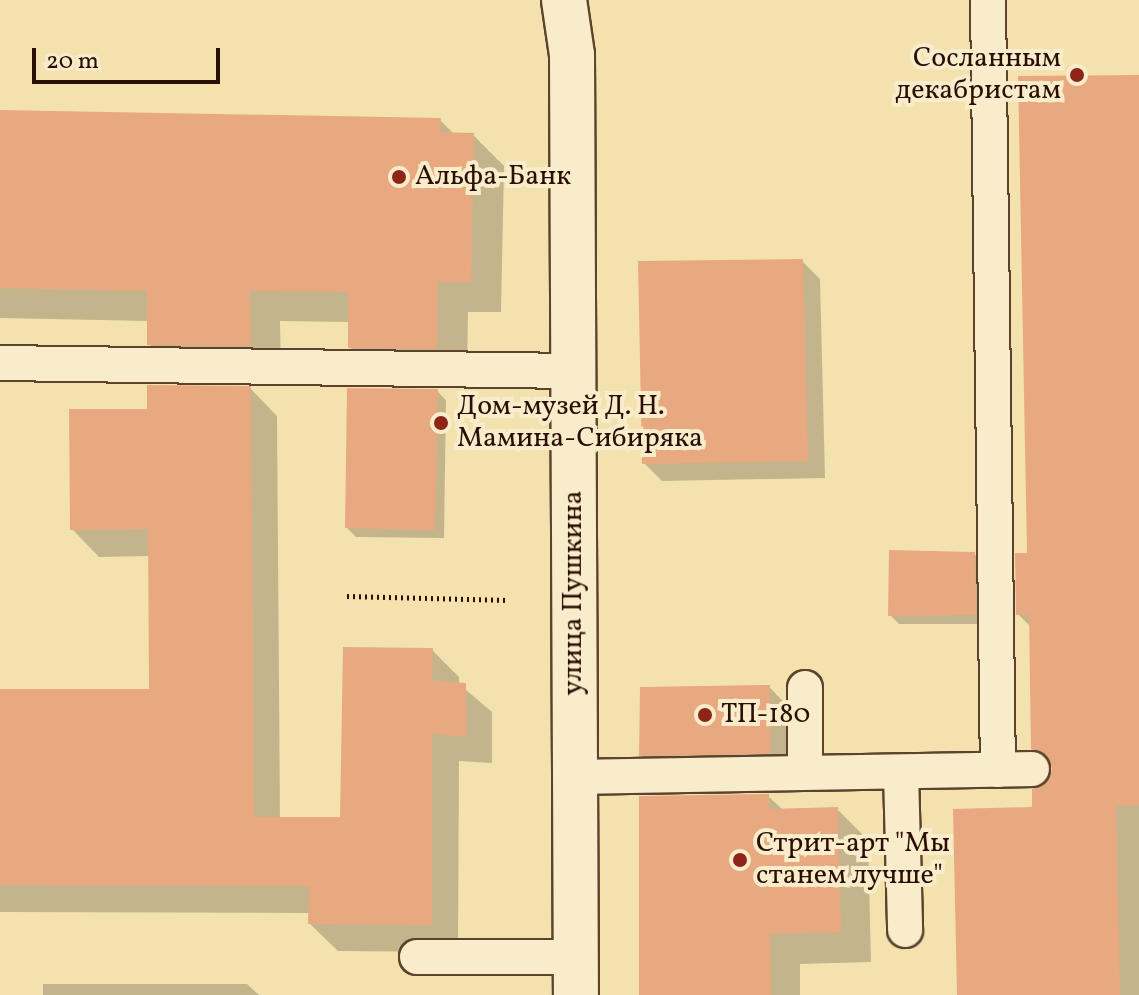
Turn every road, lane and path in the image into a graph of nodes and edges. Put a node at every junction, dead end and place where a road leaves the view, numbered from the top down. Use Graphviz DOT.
graph roads {
  1 [pos="564,0"];
  2 [pos="988,0"];
  3 [pos="0,363"];
  4 [pos="573,371"];
  5 [pos="347,596"];
  6 [pos="509,600"];
  7 [pos="805,688"];
  8 [pos="1032,769"];
  9 [pos="805,770"];
  10 [pos="998,770"];
  11 [pos="901,772"];
  12 [pos="575,777"];
  13 [pos="905,930"];
  14 [pos="417,957"];
  15 [pos="576,976"];
  1 -- 4 [label="street, улица Пушкина"];
  2 -- 10 [label="lane"];
  3 -- 4 [label="lane"];
  4 -- 12 [label="street, улица Пушкина"];
  5 -- 6 [label="path"];
  7 -- 9 [label="lane"];
  8 -- 10 [label="lane"];
  9 -- 11 [label="lane"];
  9 -- 12 [label="lane"];
  10 -- 11 [label="lane"];
  11 -- 13 [label="lane"];
  12 -- 15 [label="street, улица Пушкина"];
  14 -- 15 [label="lane"];
}
